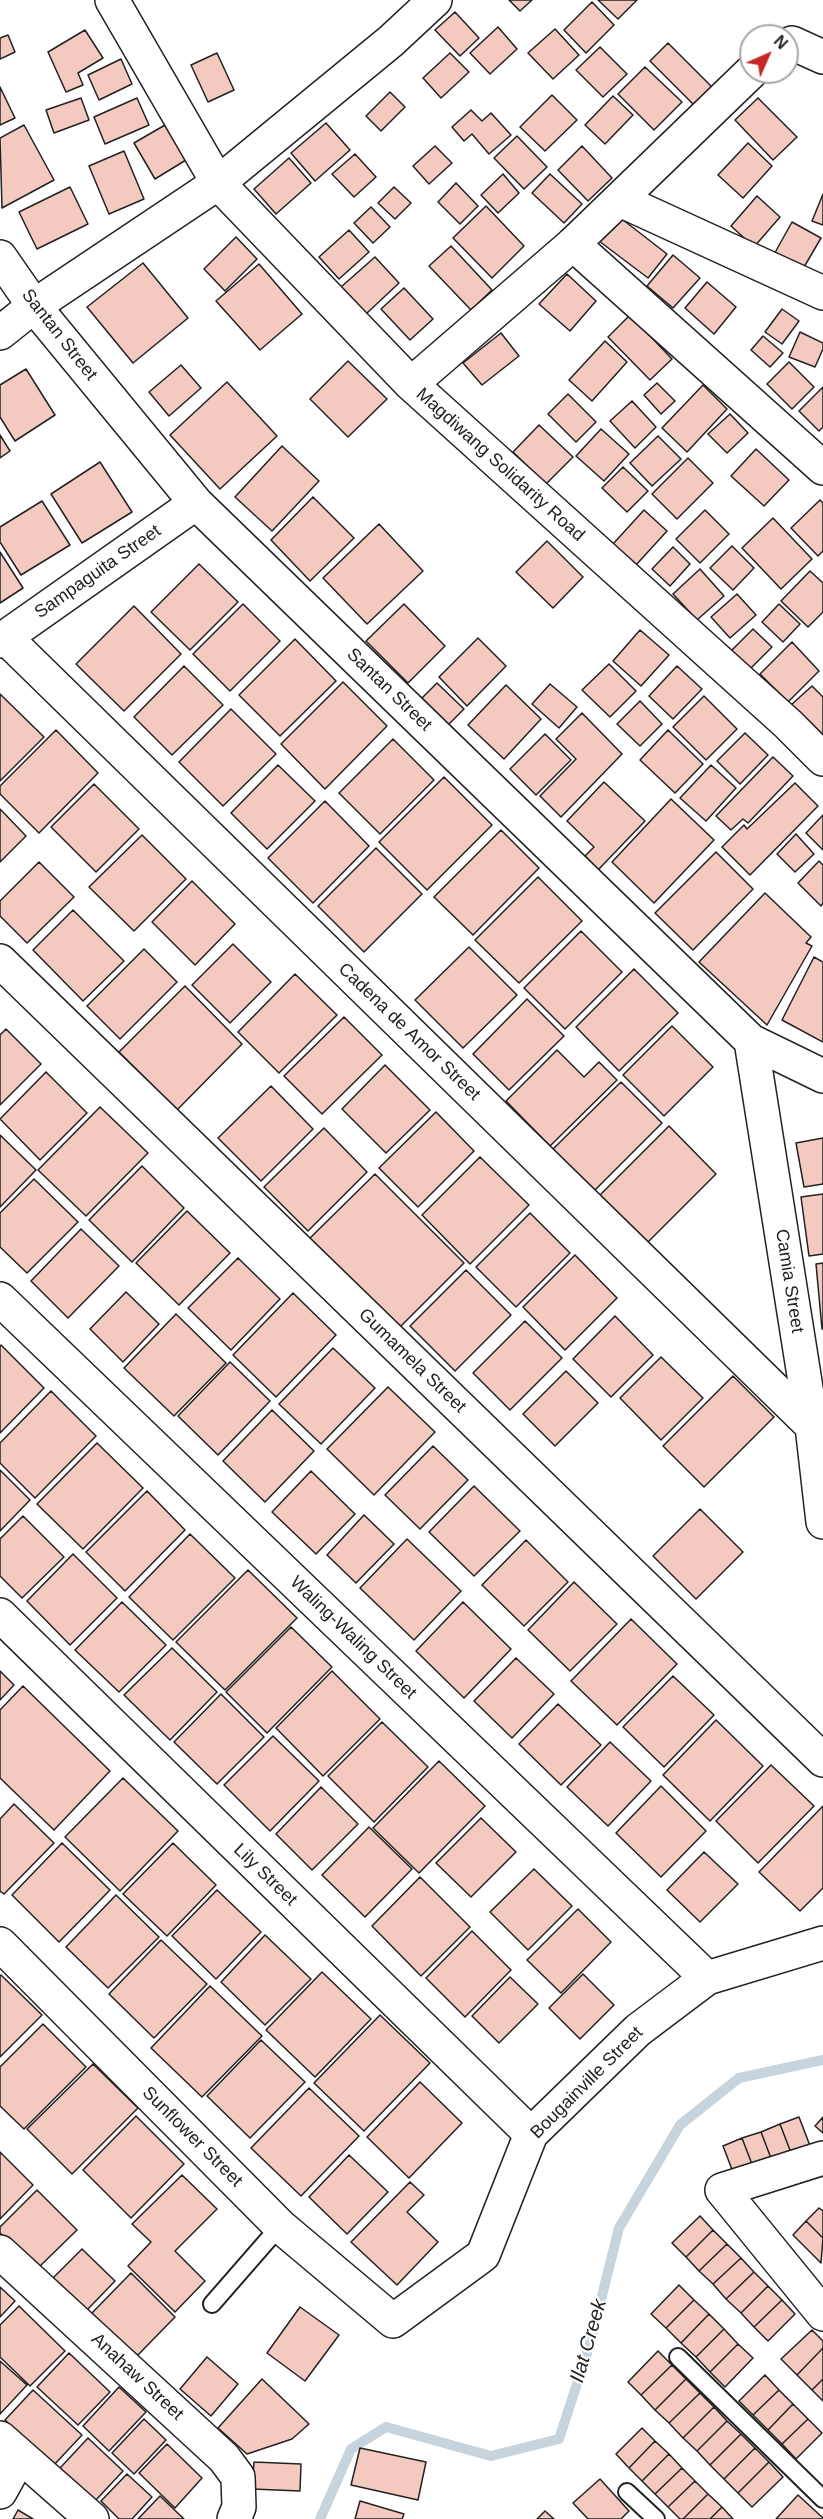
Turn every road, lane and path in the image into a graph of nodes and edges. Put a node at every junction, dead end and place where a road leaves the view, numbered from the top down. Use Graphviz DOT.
graph roads {
  1 [pos="112,0"];
  2 [pos="435,0"];
  3 [pos="799,46"];
  4 [pos="823,57"];
  5 [pos="739,84"];
  6 [pos="218,183"];
  7 [pos="620,200"];
  8 [pos="573,244"];
  9 [pos="0,256"];
  10 [pos="823,293"];
  11 [pos="34,306"];
  12 [pos="0,333"];
  13 [pos="411,384"];
  14 [pos="823,468"];
  15 [pos="196,503"];
  16 [pos="3,640"];
  17 [pos="823,759"];
  18 [pos="0,961"];
  19 [pos="752,1041"];
  20 [pos="823,1076"];
  21 [pos="0,1299"];
  22 [pos="812,1426"];
  23 [pos="823,1522"];
  24 [pos="0,1615"];
  25 [pos="823,1760"];
  26 [pos="823,1943"];
  27 [pos="0,1944"];
  28 [pos="707,1978"];
  29 [pos="531,2134"];
  30 [pos="823,2158"];
  31 [pos="280,2226"];
  32 [pos="0,2252"];
  33 [pos="212,2304"];
  34 [pos="823,2314"];
  35 [pos="393,2321"];
  36 [pos="678,2357"];
  37 [pos="10,2447"];
  38 [pos="0,2492"];
  39 [pos="627,2492"];
  40 [pos="823,2499"];
  41 [pos="92,2519"];
  42 [pos="234,2519"];
  43 [pos="656,2519"];
  1 -- 6 [label="street"];
  2 -- 6 [label="street"];
  3 -- 4 [label="street"];
  5 -- 7 [label="street, Magdiwang Solidarity Road"];
  6 -- 11 [label="street"];
  6 -- 13 [label="street"];
  7 -- 8 [label="street, Magdiwang Solidarity Road"];
  7 -- 10 [label="street"];
  8 -- 13 [label="street, Magdiwang Solidarity Road"];
  8 -- 14 [label="street"];
  9 -- 11 [label="street, Santan Street"];
  11 -- 12 [label="street"];
  11 -- 15 [label="street, Santan Street"];
  13 -- 17 [label="street, Magdiwang Solidarity Road"];
  15 -- 16 [label="street, Sampaguita Street"];
  15 -- 19 [label="street, Santan Street"];
  16 -- 22 [label="street, Cadena de Amor Street"];
  18 -- 25 [label="street, Gumamela Street"];
  19 -- 20 [label="street, Santan Street"];
  19 -- 22 [label="street, Camia Street"];
  21 -- 28 [label="street, Waling-Waling Street"];
  22 -- 23 [label="street, Camia Street"];
  24 -- 29 [label="street, Lily Street"];
  26 -- 28 [label="street, Bougainville Street"];
  27 -- 31 [label="street, Sunflower Street"];
  28 -- 29 [label="street, Bougainville Street"];
  29 -- 35 [label="street, Bougainville Street"];
  30 -- 34 [label="street"];
  31 -- 33 [label="lane"];
  31 -- 35 [label="street, Sunflower Street"];
  32 -- 42 [label="street, Anahaw Street"];
  36 -- 40 [label="lane"];
  37 -- 38 [label="street"];
  37 -- 41 [label="street"];
  39 -- 43 [label="lane"];
}
